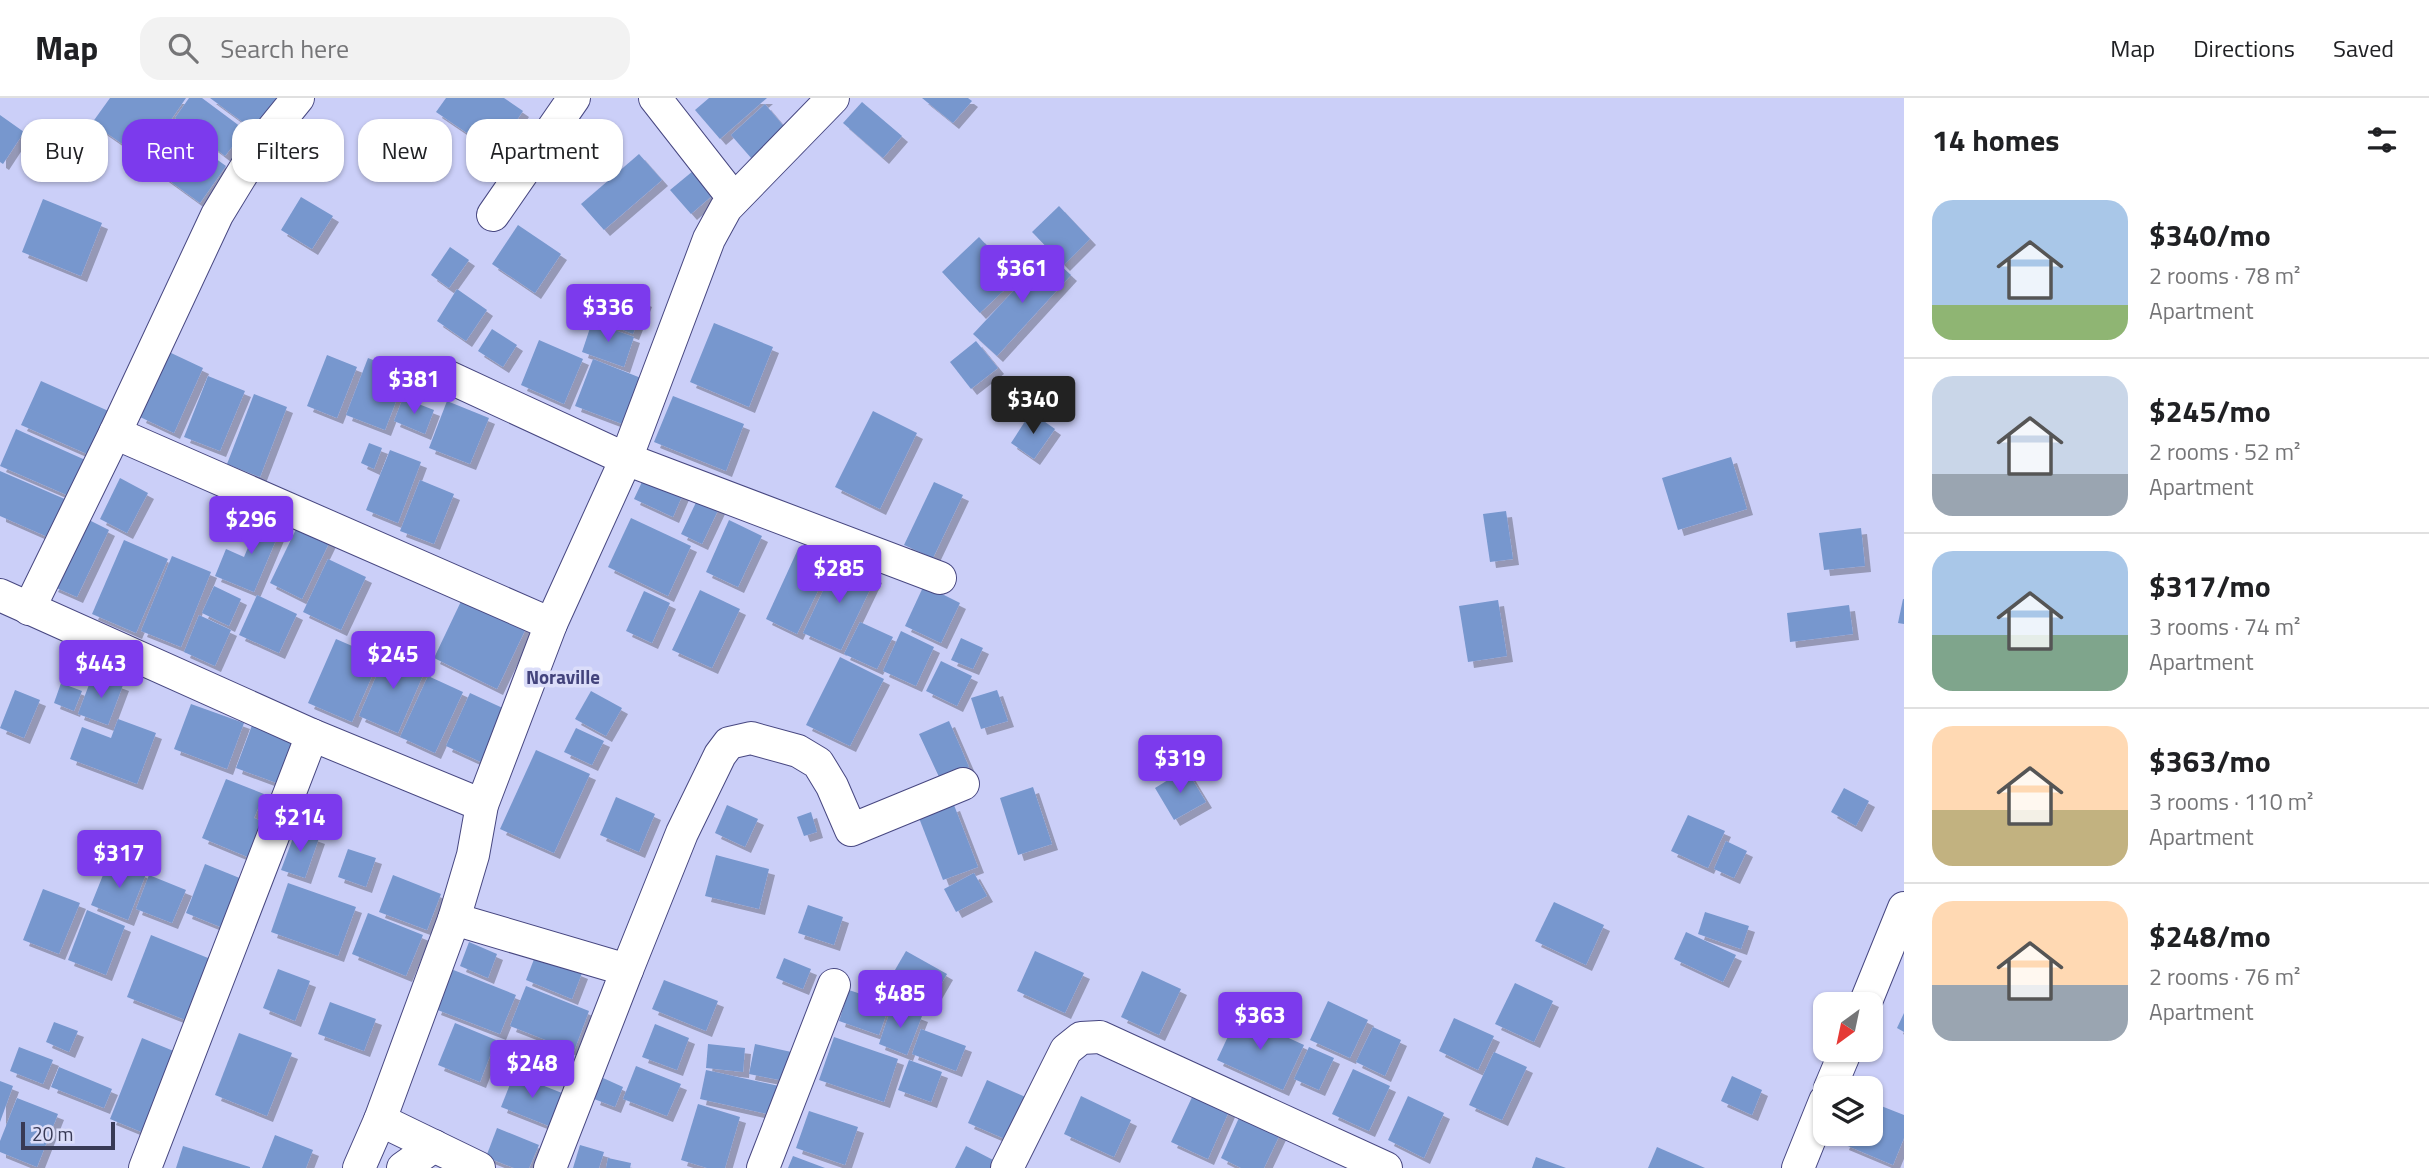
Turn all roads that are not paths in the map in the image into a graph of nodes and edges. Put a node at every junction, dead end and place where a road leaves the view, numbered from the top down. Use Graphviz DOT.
graph roads {
  1 [pos="298,98"];
  2 [pos="574,98"];
  3 [pos="655,98"];
  4 [pos="833,98"];
  5 [pos="734,199"];
  6 [pos="493,215"];
  7 [pos="440,373"];
  8 [pos="116,433"];
  9 [pos="626,459"];
  10 [pos="940,578"];
  11 [pos="0,595"];
  12 [pos="29,609"];
  13 [pos="551,624"];
  14 [pos="312,735"];
  15 [pos="963,784"];
  16 [pos="482,806"];
  17 [pos="1904,908"];
  18 [pos="454,919"];
  19 [pos="627,970"];
  20 [pos="834,985"];
  21 [pos="1869,992"];
  22 [pos="380,1120"];
  23 [pos="1813,1131"];
  24 [pos="434,1146"];
  25 [pos="1017,1165"];
  26 [pos="145,1168"];
  27 [pos="359,1168"];
  28 [pos="403,1168"];
  29 [pos="479,1168"];
  30 [pos="550,1168"];
  31 [pos="763,1168"];
  32 [pos="1386,1168"];
  33 [pos="1798,1168"];
  1 -- 8 [label="street"];
  2 -- 6 [label="street"];
  3 -- 5 [label="street"];
  4 -- 5 [label="street"];
  5 -- 9 [label="street"];
  7 -- 9 [label="street"];
  8 -- 12 [label="street"];
  8 -- 13 [label="street"];
  9 -- 10 [label="street"];
  9 -- 13 [label="street"];
  11 -- 12 [label="street"];
  12 -- 14 [label="street"];
  13 -- 16 [label="street"];
  14 -- 16 [label="street"];
  14 -- 26 [label="street"];
  15 -- 19 [label="street"];
  16 -- 18 [label="street"];
  17 -- 21 [label="street"];
  18 -- 19 [label="street"];
  18 -- 22 [label="street"];
  19 -- 30 [label="street"];
  20 -- 31 [label="street"];
  22 -- 24 [label="street"];
  22 -- 27 [label="street"];
  23 -- 33 [label="street"];
  24 -- 28 [label="street"];
  24 -- 29 [label="street"];
  25 -- 32 [label="street"];
}
